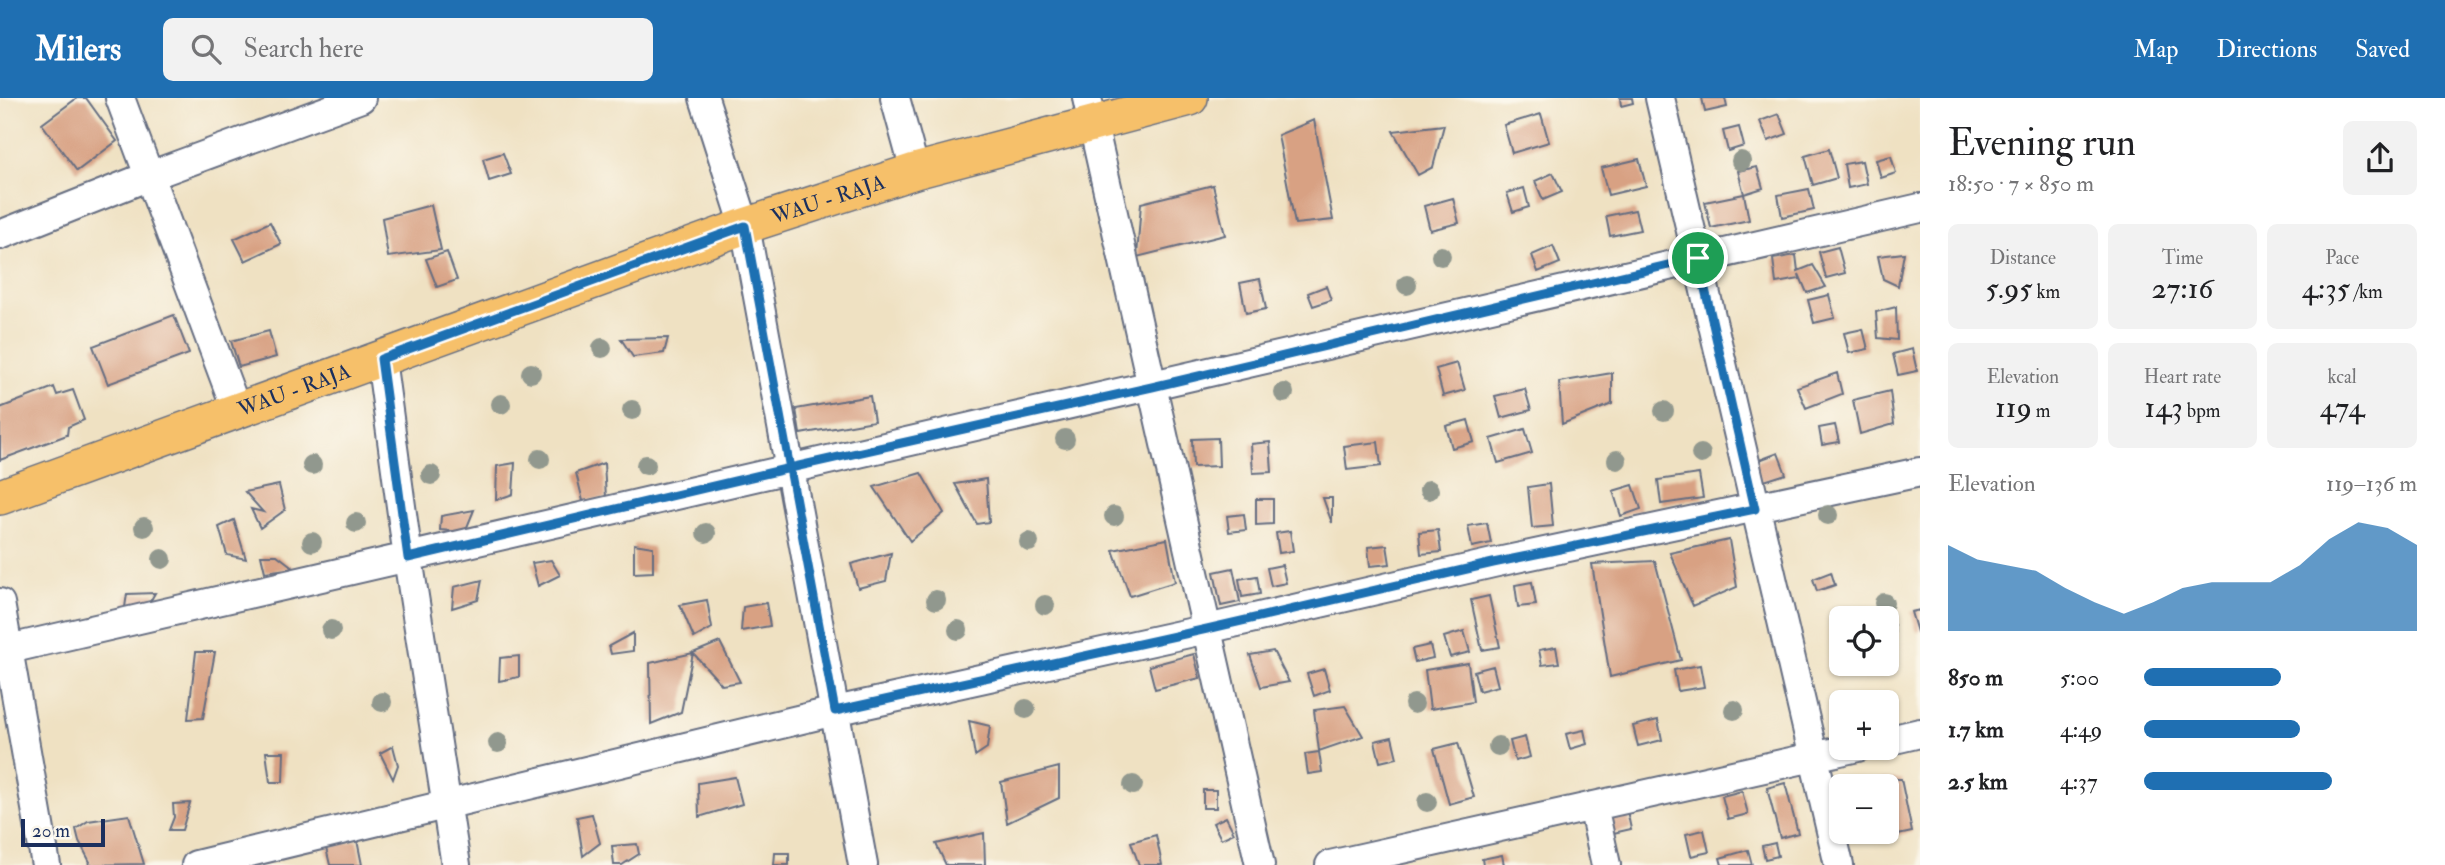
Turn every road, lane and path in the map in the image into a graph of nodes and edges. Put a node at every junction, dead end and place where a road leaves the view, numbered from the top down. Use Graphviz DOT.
graph roads {
  1 [pos="120,98"];
  2 [pos="361,98"];
  3 [pos="704,98"];
  4 [pos="895,98"];
  5 [pos="1189,98"];
  6 [pos="1660,98"];
  7 [pos="1090,111"];
  8 [pos="915,171"];
  9 [pos="149,176"];
  10 [pos="1920,208"];
  11 [pos="745,226"];
  12 [pos="0,235"];
  13 [pos="1698,258"];
  14 [pos="381,359"];
  15 [pos="1152,387"];
  16 [pos="237,411"];
  17 [pos="790,468"];
  18 [pos="1920,472"];
  19 [pos="0,498"];
  20 [pos="1755,509"];
  21 [pos="408,558"];
  22 [pos="0,603"];
  23 [pos="1207,629"];
  24 [pos="9,649"];
  25 [pos="835,711"];
  26 [pos="1920,733"];
  27 [pos="1899,738"];
  28 [pos="1829,754"];
  29 [pos="1814,757"];
  30 [pos="446,805"];
  31 [pos="1593,806"];
  32 [pos="46,865"];
  33 [pos="196,865"];
  34 [pos="456,865"];
  35 [pos="863,865"];
  36 [pos="1260,865"];
  37 [pos="1330,865"];
  38 [pos="1606,865"];
  39 [pos="1839,865"];
  1 -- 9 [label="street"];
  2 -- 9 [label="street"];
  3 -- 11 [label="street"];
  4 -- 8 [label="street"];
  5 -- 7 [label="main road, WAU - RAJA"];
  6 -- 13 [label="street"];
  7 -- 8 [label="main road, WAU - RAJA"];
  7 -- 15 [label="street"];
  8 -- 11 [label="main road, WAU - RAJA"];
  9 -- 12 [label="street"];
  9 -- 16 [label="street"];
  10 -- 13 [label="street"];
  11 -- 14 [label="main road, WAU - RAJA"];
  11 -- 17 [label="street"];
  13 -- 15 [label="street"];
  13 -- 20 [label="street"];
  14 -- 16 [label="main road, WAU - RAJA"];
  14 -- 21 [label="street"];
  15 -- 17 [label="street"];
  15 -- 23 [label="street"];
  16 -- 19 [label="main road, WAU - RAJA"];
  17 -- 21 [label="street"];
  17 -- 25 [label="street"];
  18 -- 20 [label="street"];
  20 -- 23 [label="street"];
  20 -- 29 [label="street"];
  21 -- 24 [label="street"];
  21 -- 30 [label="street"];
  22 -- 24 [label="street"];
  23 -- 25 [label="street"];
  23 -- 36 [label="street"];
  24 -- 32 [label="street"];
  25 -- 30 [label="street"];
  25 -- 35 [label="street"];
  26 -- 27 [label="street"];
  28 -- 29 [label="street"];
  29 -- 31 [label="street"];
  29 -- 39 [label="street"];
  30 -- 33 [label="street"];
  30 -- 34 [label="street"];
  31 -- 37 [label="street"];
  31 -- 38 [label="street"];
}
